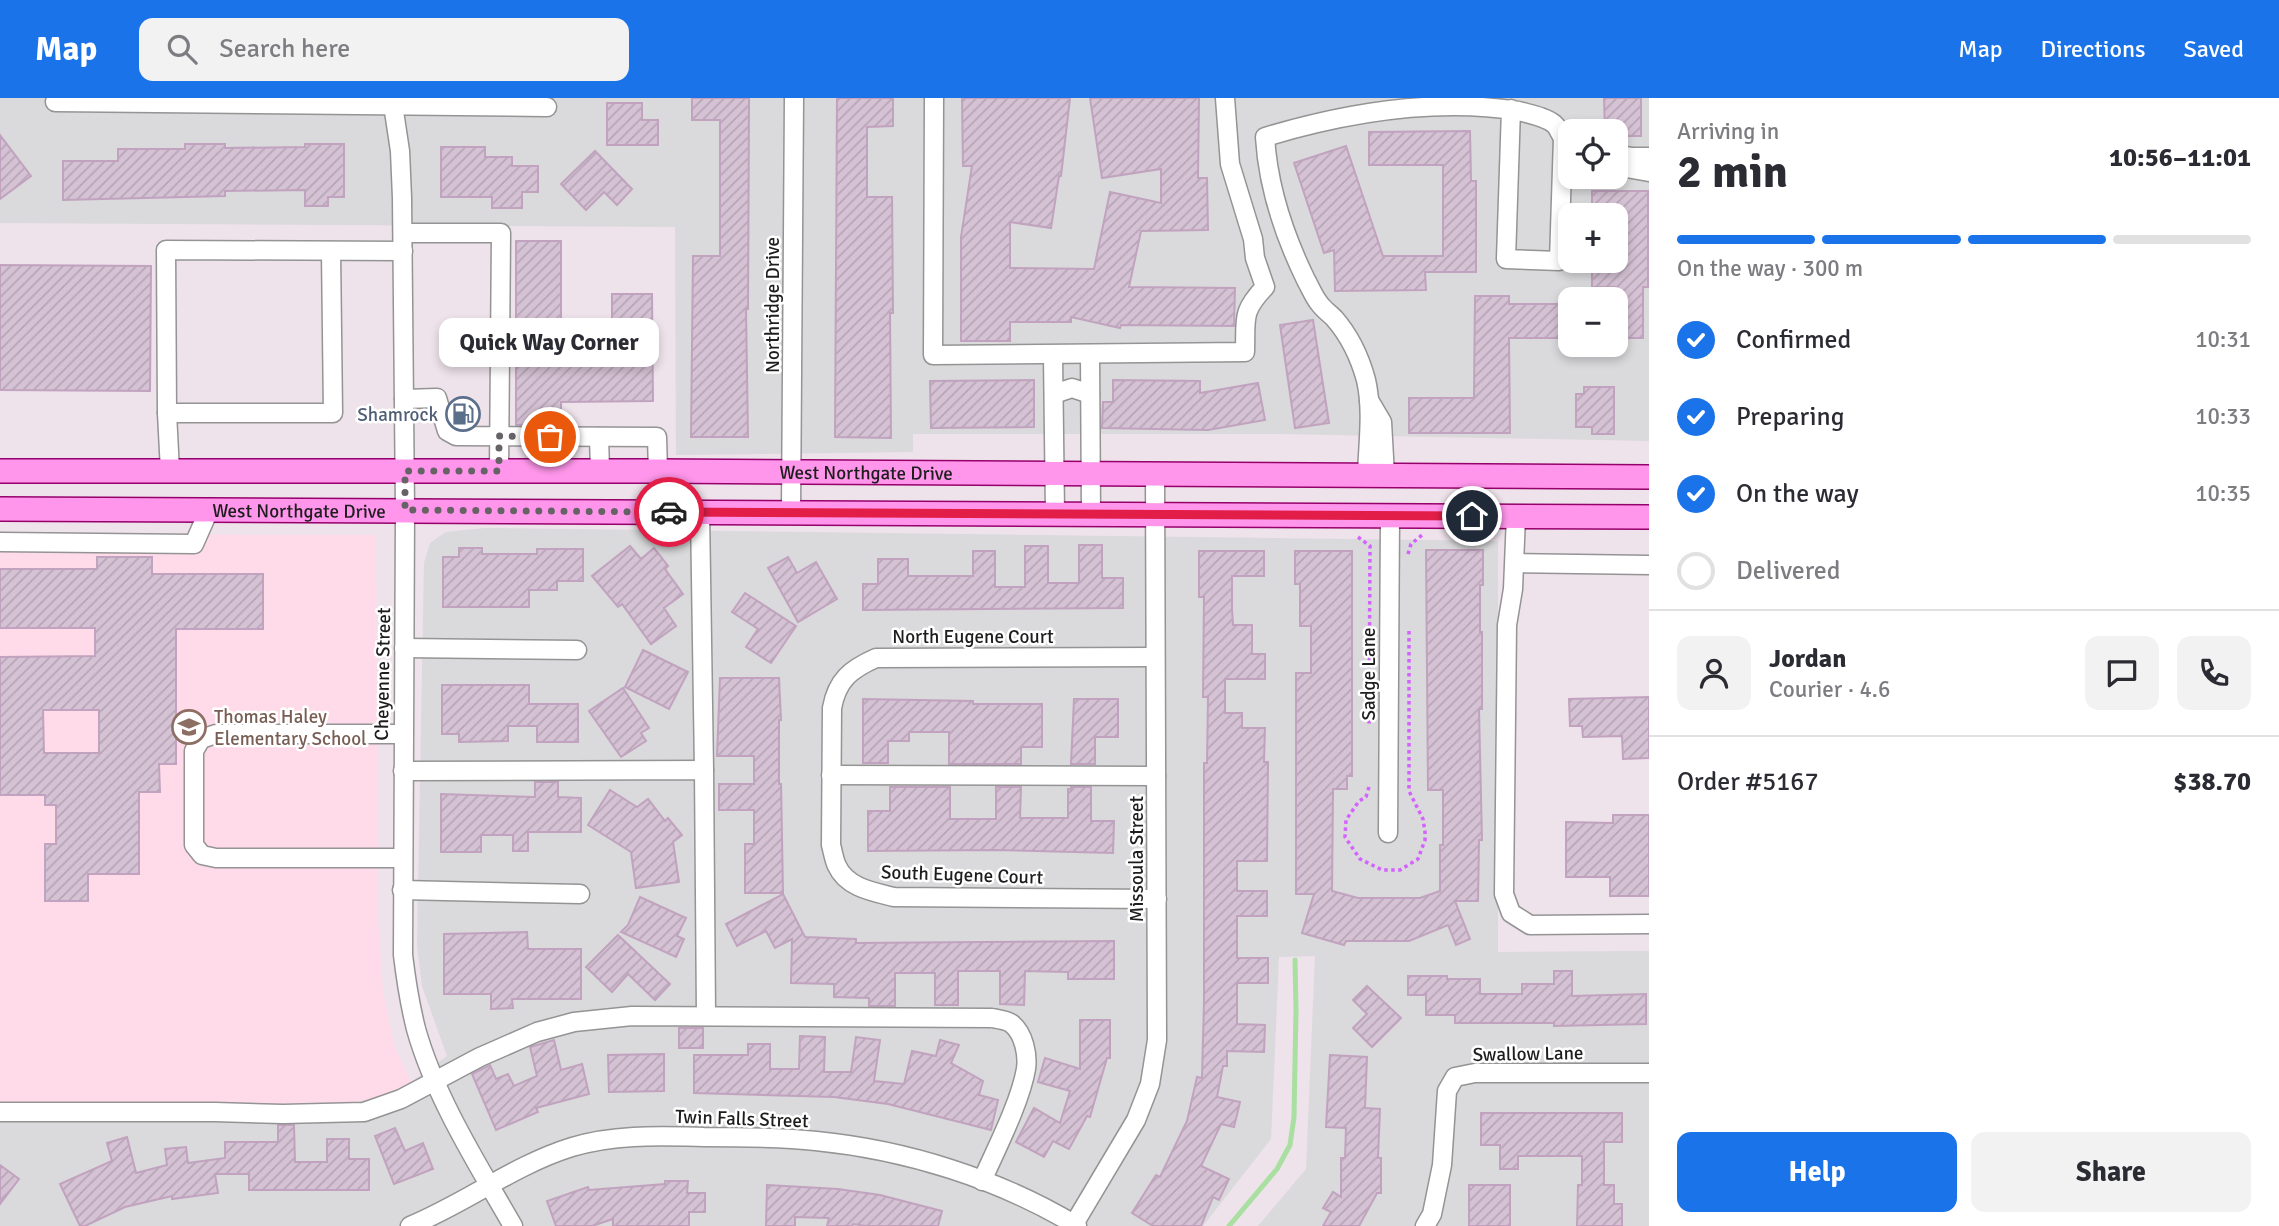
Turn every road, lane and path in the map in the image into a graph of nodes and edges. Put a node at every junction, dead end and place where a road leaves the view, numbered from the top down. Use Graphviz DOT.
graph roads {
  1 [pos="794,98"];
  2 [pos="934,98"];
  3 [pos="1225,98"];
  4 [pos="55,102"];
  5 [pos="393,102"];
  6 [pos="547,107"];
  7 [pos="1511,109"];
  8 [pos="1558,129"];
  9 [pos="1628,155"];
  10 [pos="1649,157"];
  11 [pos="1628,168"];
  12 [pos="1649,172"];
  13 [pos="1565,189"];
  14 [pos="403,242"];
  15 [pos="331,251"];
  16 [pos="1090,354"];
  17 [pos="1053,355"];
  18 [pos="1054,394"];
  19 [pos="1090,394"];
  20 [pos="404,399"];
  21 [pos="167,412"];
  22 [pos="499,436"];
  23 [pos="599,437"];
  24 [pos="0,471"];
  25 [pos="170,471"];
  26 [pos="405,471"];
  27 [pos="499,471"];
  28 [pos="600,471"];
  29 [pos="658,471"];
  30 [pos="792,472"];
  31 [pos="1054,474"];
  32 [pos="1090,474"];
  33 [pos="1155,474"];
  34 [pos="1376,475"];
  35 [pos="1649,477"];
  36 [pos="0,509"];
  37 [pos="209,510"];
  38 [pos="405,510"];
  39 [pos="700,512"];
  40 [pos="791,513"];
  41 [pos="1055,514"];
  42 [pos="1091,514"];
  43 [pos="1154,514"];
  44 [pos="1390,516"];
  45 [pos="1516,516"];
  46 [pos="1649,517"];
  47 [pos="0,542"];
  48 [pos="1515,563"];
  49 [pos="1649,565"];
  50 [pos="404,648"];
  51 [pos="577,650"];
  52 [pos="1155,657"];
  53 [pos="403,734"];
  54 [pos="831,769"];
  55 [pos="704,770"];
  56 [pos="402,771"];
  57 [pos="1156,776"];
  58 [pos="1388,832"];
  59 [pos="402,858"];
  60 [pos="401,890"];
  61 [pos="580,894"];
  62 [pos="1157,899"];
  63 [pos="1649,924"];
  64 [pos="706,1016"];
  65 [pos="1649,1073"];
  66 [pos="435,1081"];
  67 [pos="0,1112"];
  68 [pos="982,1181"];
  69 [pos="490,1185"];
  70 [pos="1075,1225"];
  71 [pos="410,1226"];
  72 [pos="513,1226"];
  73 [pos="1425,1226"];
  1 -- 30 [label="street, Northridge Drive"];
  2 -- 17 [label="street"];
  3 -- 16 [label="street"];
  4 -- 5 [label="street"];
  5 -- 6 [label="street"];
  5 -- 14 [label="street, Cheyenne Street"];
  7 -- 8 [label="street"];
  7 -- 13 [label="street"];
  7 -- 34 [label="street"];
  9 -- 10 [label="street"];
  11 -- 12 [label="street"];
  14 -- 15 [label="street"];
  14 -- 20 [label="street, Cheyenne Street"];
  14 -- 22 [label="street"];
  15 -- 21 [label="street"];
  15 -- 21 [label="street"];
  16 -- 17 [label="street"];
  16 -- 19 [label="street"];
  17 -- 18 [label="street"];
  18 -- 19 [label="street"];
  18 -- 31 [label="street"];
  19 -- 32 [label="street"];
  20 -- 22 [label="street"];
  20 -- 26 [label="street, Cheyenne Street"];
  21 -- 25 [label="street"];
  22 -- 23 [label="street"];
  22 -- 27 [label="street"];
  23 -- 28 [label="street"];
  23 -- 29 [label="street"];
  24 -- 25 [label="main road, West Northgate Drive"];
  25 -- 26 [label="main road, West Northgate Drive"];
  26 -- 27 [label="main road, West Northgate Drive"];
  26 -- 38 [label="street, Cheyenne Street"];
  27 -- 28 [label="main road, West Northgate Drive"];
  28 -- 29 [label="main road, West Northgate Drive"];
  29 -- 30 [label="main road, West Northgate Drive"];
  30 -- 31 [label="main road, West Northgate Drive"];
  30 -- 40 [label="street, Northridge Drive"];
  31 -- 32 [label="main road, West Northgate Drive"];
  31 -- 41 [label="street"];
  32 -- 33 [label="main road, West Northgate Drive"];
  32 -- 42 [label="street"];
  33 -- 34 [label="main road, West Northgate Drive"];
  33 -- 43 [label="street, Missoula Street"];
  34 -- 35 [label="main road, West Northgate Drive"];
  36 -- 37 [label="main road, West Northgate Drive"];
  37 -- 38 [label="main road, West Northgate Drive"];
  37 -- 47 [label="street"];
  38 -- 39 [label="main road, West Northgate Drive"];
  38 -- 50 [label="street, Cheyenne Street"];
  39 -- 40 [label="main road, West Northgate Drive"];
  39 -- 55 [label="street"];
  40 -- 41 [label="main road, West Northgate Drive"];
  41 -- 42 [label="main road, West Northgate Drive"];
  42 -- 43 [label="main road, West Northgate Drive"];
  43 -- 44 [label="main road, West Northgate Drive"];
  43 -- 52 [label="street, Missoula Street"];
  44 -- 45 [label="main road, West Northgate Drive"];
  44 -- 58 [label="street, Sadge Lane"];
  45 -- 46 [label="main road, West Northgate Drive"];
  45 -- 48 [label="street"];
  48 -- 49 [label="street"];
  48 -- 63 [label="street"];
  50 -- 51 [label="street"];
  50 -- 53 [label="street, Cheyenne Street"];
  52 -- 54 [label="street, North Eugene Court"];
  52 -- 57 [label="street, Missoula Street"];
  53 -- 56 [label="street, Cheyenne Street"];
  53 -- 59 [label="street"];
  54 -- 57 [label="street"];
  54 -- 62 [label="street, South Eugene Court"];
  55 -- 56 [label="street"];
  55 -- 64 [label="street"];
  56 -- 59 [label="street, Cheyenne Street"];
  57 -- 62 [label="street, Missoula Street"];
  59 -- 60 [label="street, Cheyenne Street"];
  60 -- 61 [label="street"];
  60 -- 66 [label="street, Cheyenne Street"];
  62 -- 70 [label="street, Missoula Street"];
  64 -- 66 [label="street"];
  64 -- 68 [label="street"];
  65 -- 73 [label="street, Swallow Lane"];
  66 -- 67 [label="street"];
  66 -- 69 [label="street, Cheyenne Street"];
  68 -- 69 [label="street, Twin Falls Street"];
  68 -- 70 [label="street, Twin Falls Street"];
  69 -- 71 [label="street, Twin Falls Street"];
  69 -- 72 [label="street, Cheyenne Street"];
}
